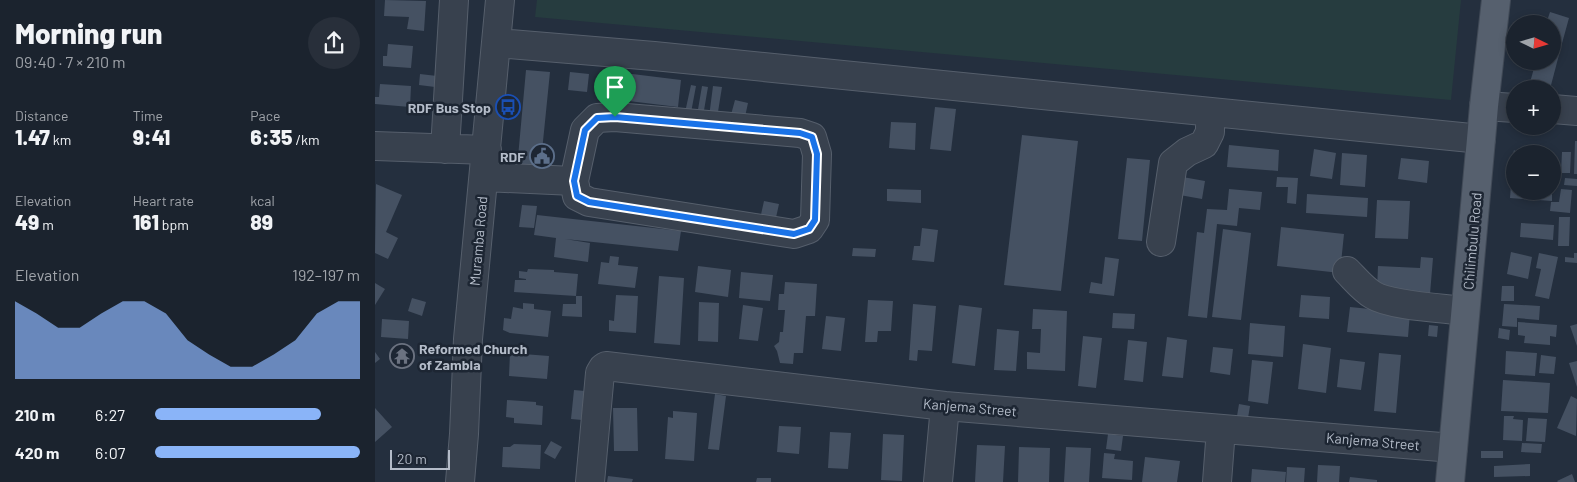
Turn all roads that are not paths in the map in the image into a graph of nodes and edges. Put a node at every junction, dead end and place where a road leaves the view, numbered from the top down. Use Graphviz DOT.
graph roads {
  1 [pos="454,0"];
  2 [pos="500,0"];
  3 [pos="1496,0"];
  4 [pos="497,43"];
  5 [pos="1484,106"];
  6 [pos="1506,107"];
  7 [pos="1561,110"];
  8 [pos="1577,111"];
  9 [pos="1210,112"];
  10 [pos="1481,139"];
  11 [pos="375,146"];
  12 [pos="445,149"];
  13 [pos="487,150"];
  14 [pos="484,177"];
  15 [pos="574,181"];
  16 [pos="1161,242"];
  17 [pos="1347,271"];
  18 [pos="1465,311"];
  19 [pos="945,406"];
  20 [pos="1221,429"];
  21 [pos="1453,448"];
  22 [pos="460,482"];
  23 [pos="590,482"];
  24 [pos="938,482"];
  25 [pos="1217,482"];
  26 [pos="1450,482"];
  1 -- 12 [label="street"];
  2 -- 4 [label="street, Muramba Road"];
  3 -- 5 [label="main road, Chilimbulu Road"];
  4 -- 9 [label="street"];
  4 -- 13 [label="street, Muramba Road"];
  5 -- 6 [label="street"];
  5 -- 10 [label="main road, Chilimbulu Road"];
  7 -- 8 [label="street"];
  9 -- 10 [label="street"];
  9 -- 16 [label="street"];
  10 -- 18 [label="main road, Chilimbulu Road"];
  11 -- 12 [label="street"];
  12 -- 13 [label="street"];
  13 -- 14 [label="street, Muramba Road"];
  14 -- 15 [label="street"];
  14 -- 22 [label="street, Muramba Road"];
  15 -- 15 [label="street"];
  17 -- 18 [label="street"];
  18 -- 21 [label="main road, Chilimbulu Road"];
  19 -- 20 [label="street, Kanjema Street"];
  19 -- 23 [label="street, Kanjema Street"];
  19 -- 24 [label="street"];
  20 -- 21 [label="street, Kanjema Street"];
  20 -- 25 [label="street"];
  21 -- 26 [label="main road, Chilimbulu Road"];
}
